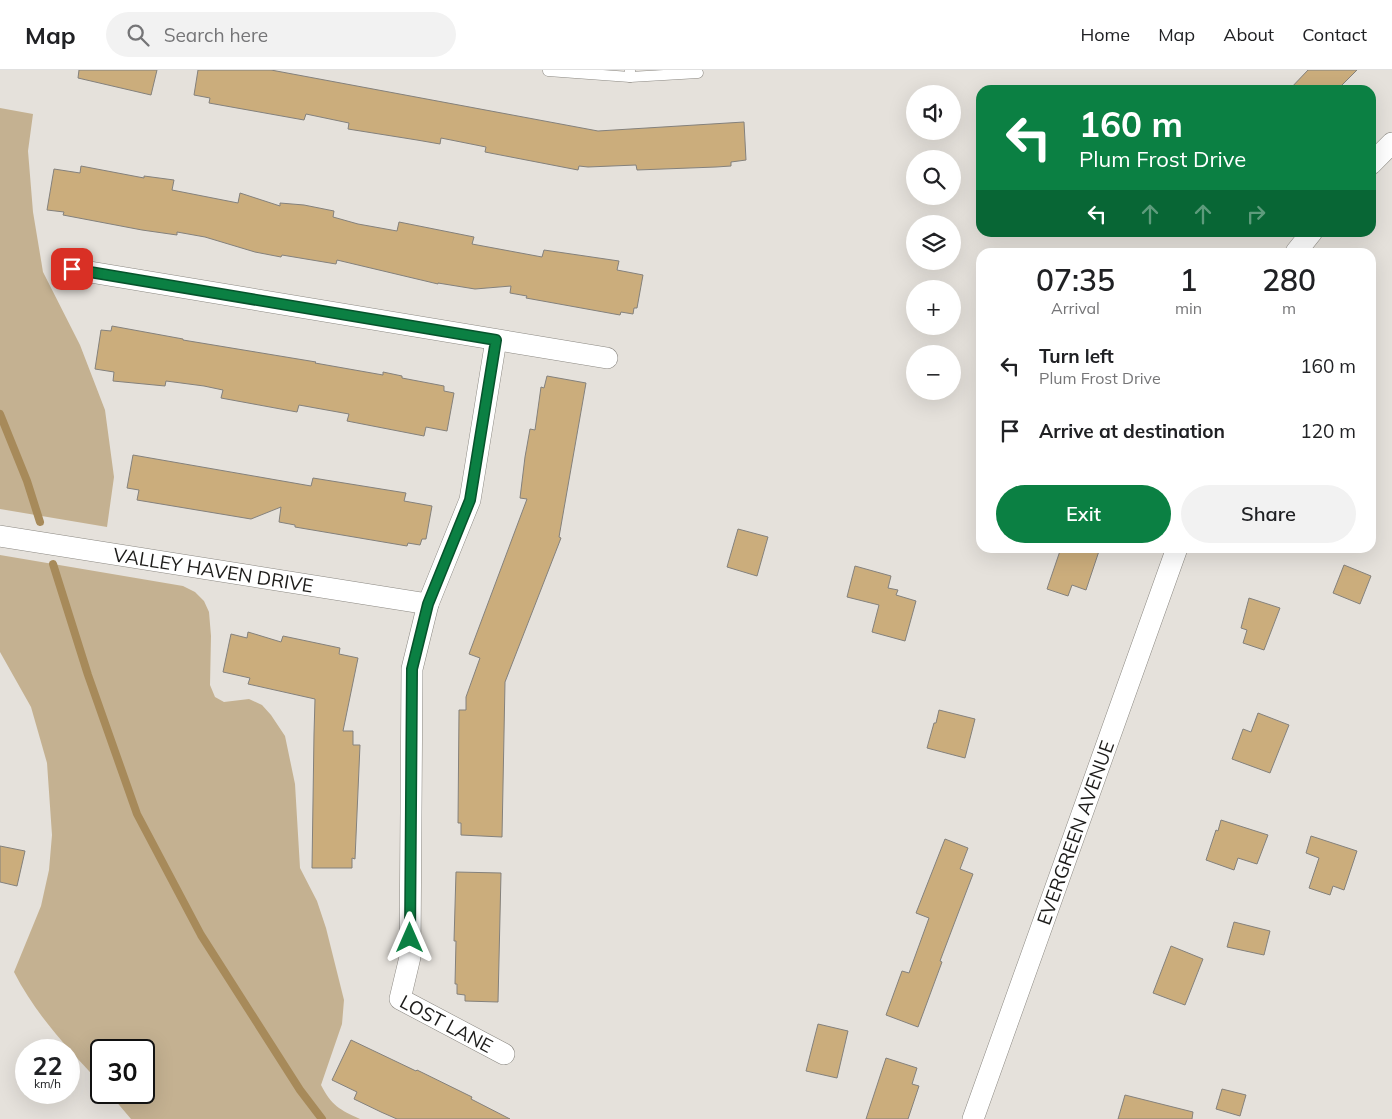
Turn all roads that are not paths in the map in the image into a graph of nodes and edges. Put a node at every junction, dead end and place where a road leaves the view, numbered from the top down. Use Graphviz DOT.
graph roads {
  1 [pos="548,71"];
  2 [pos="630,73"];
  3 [pos="698,74"];
  4 [pos="1392,143"];
  5 [pos="1376,159"];
  6 [pos="1308,237"];
  7 [pos="1299,248"];
  8 [pos="72,269"];
  9 [pos="496,340"];
  10 [pos="607,358"];
  11 [pos="0,536"];
  12 [pos="1174,553"];
  13 [pos="428,604"];
  14 [pos="504,1054"];
  15 [pos="973,1119"];
  1 -- 2 [label="lane"];
  2 -- 3 [label="lane"];
  4 -- 5 [label="street"];
  6 -- 7 [label="street"];
  8 -- 9 [label="street"];
  9 -- 10 [label="street"];
  9 -- 13 [label="street, LOST LANE"];
  11 -- 13 [label="street, VALLEY HAVEN DRIVE"];
  12 -- 15 [label="street, EVERGREEN AVENUE"];
  13 -- 14 [label="street, LOST LANE"];
}
